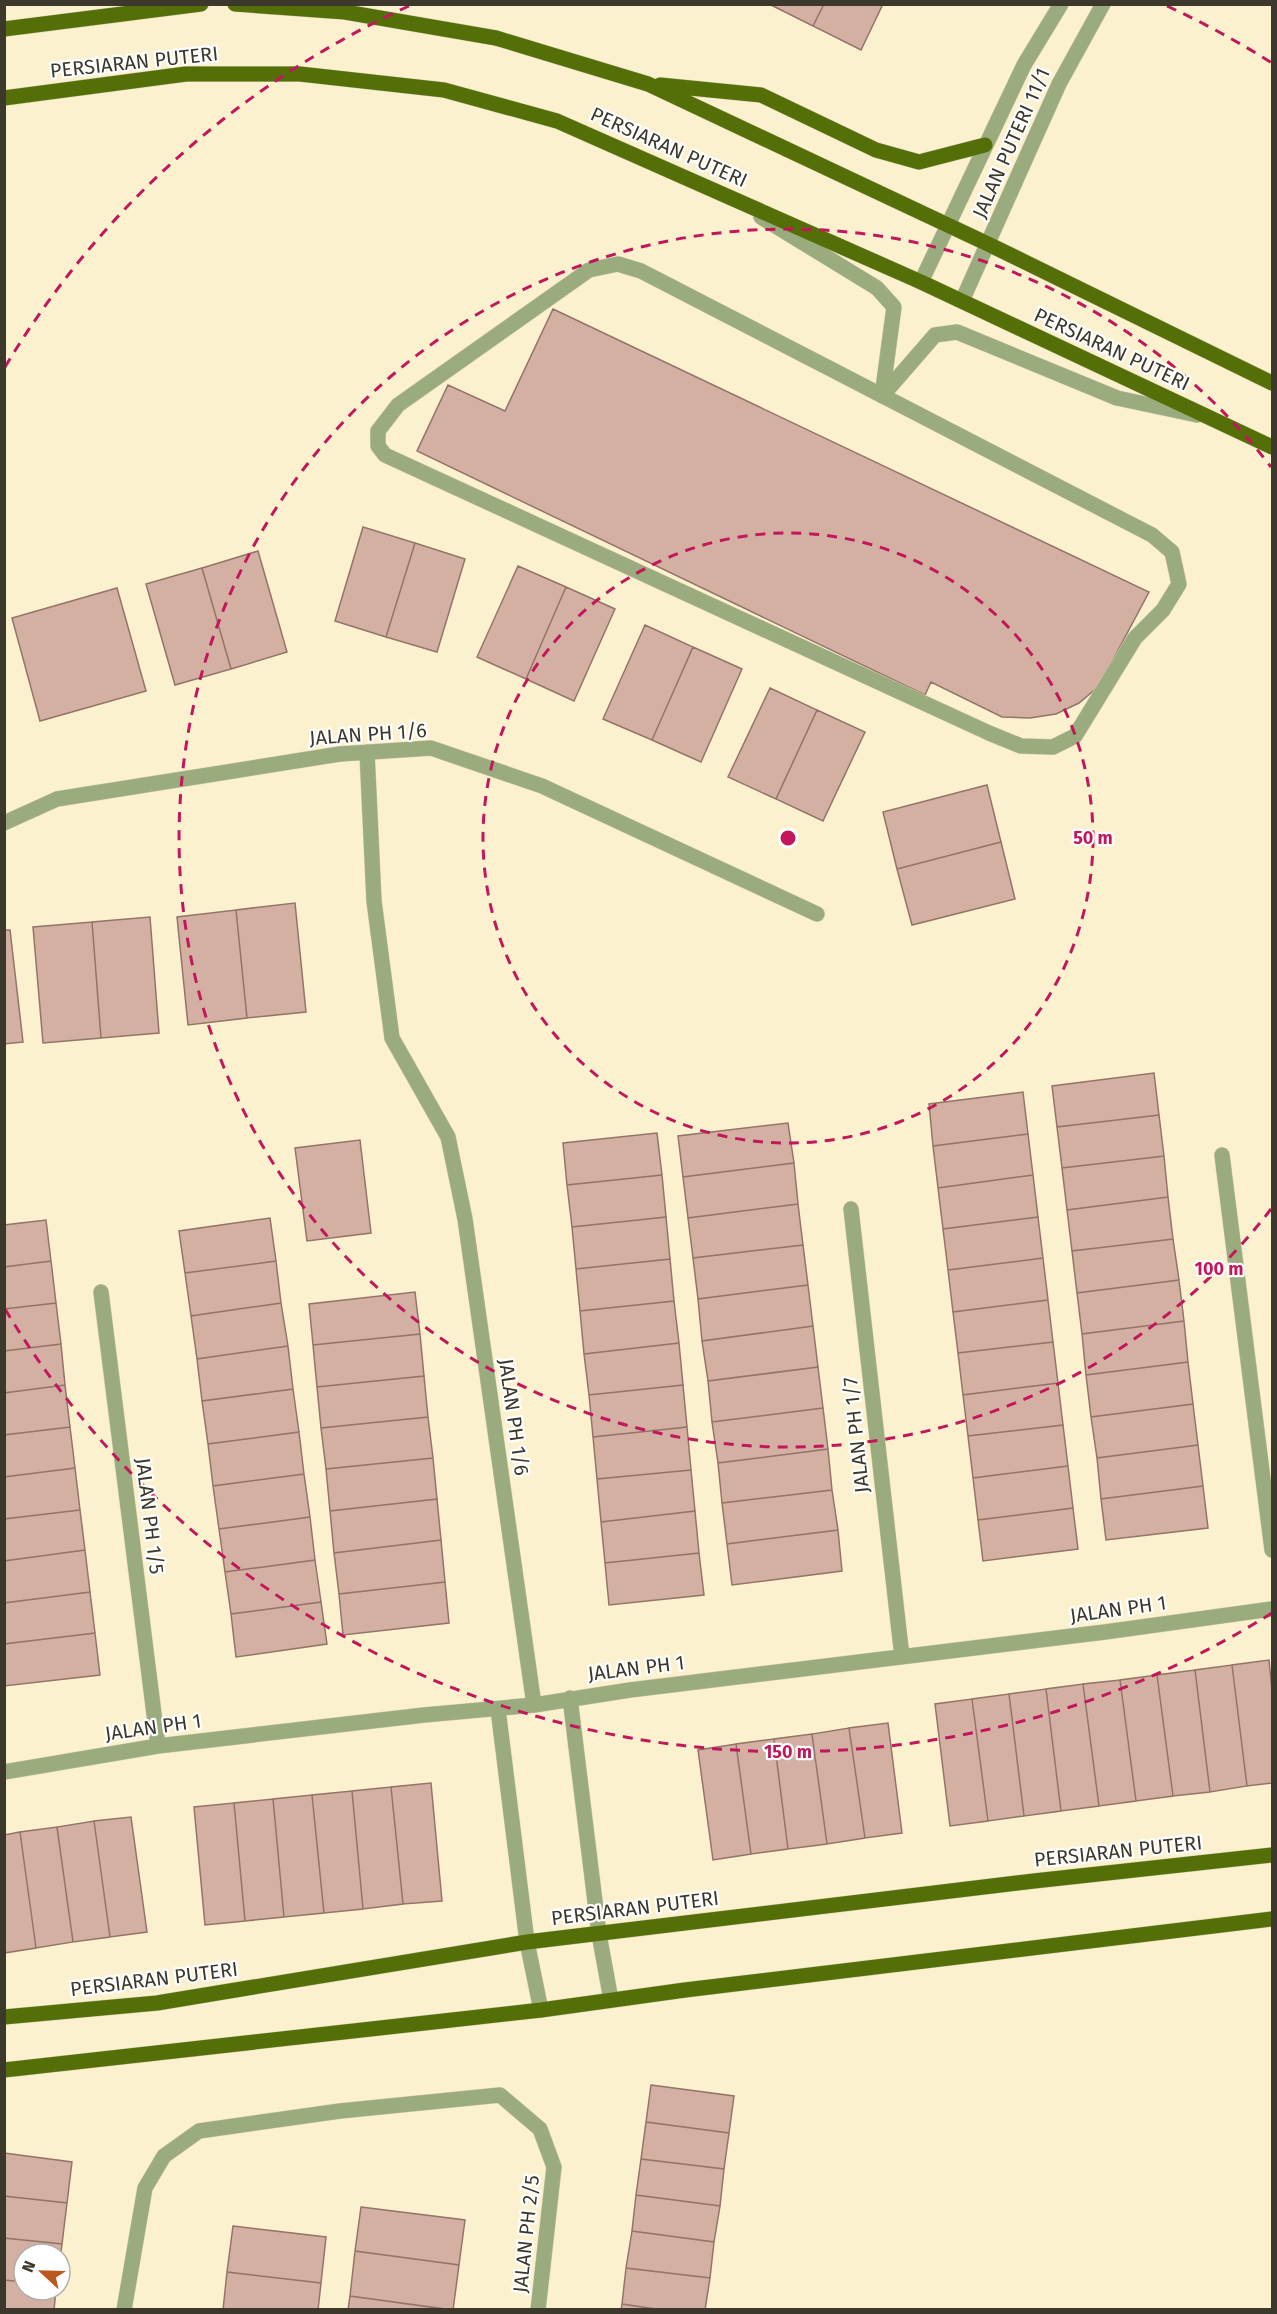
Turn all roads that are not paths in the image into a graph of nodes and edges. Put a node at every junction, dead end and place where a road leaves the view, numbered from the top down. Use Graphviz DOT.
graph roads {
  1 [pos="201,4"];
  2 [pos="235,4"];
  3 [pos="1061,4"];
  4 [pos="1103,4"];
  5 [pos="4,29"];
  6 [pos="648,84"];
  7 [pos="4,98"];
  8 [pos="985,146"];
  9 [pos="729,197"];
  10 [pos="947,225"];
  11 [pos="988,244"];
  12 [pos="921,282"];
  13 [pos="962,301"];
  14 [pos="1272,383"];
  15 [pos="882,396"];
  16 [pos="1211,419"];
  17 [pos="1272,447"];
  18 [pos="367,752"];
  19 [pos="4,823"];
  20 [pos="817,914"];
  21 [pos="1222,1155"];
  22 [pos="851,1209"];
  23 [pos="101,1292"];
  24 [pos="1272,1550"];
  25 [pos="1272,1609"];
  26 [pos="902,1657"];
  27 [pos="570,1698"];
  28 [pos="534,1705"];
  29 [pos="498,1709"];
  30 [pos="158,1746"];
  31 [pos="4,1772"];
  32 [pos="1272,1855"];
  33 [pos="1272,1919"];
  34 [pos="599,1934"];
  35 [pos="527,1942"];
  36 [pos="611,2000"];
  37 [pos="542,2010"];
  38 [pos="4,2017"];
  39 [pos="4,2070"];
  40 [pos="124,2310"];
  41 [pos="538,2310"];
  1 -- 5 [label="main road"];
  2 -- 6 [label="main road, PERSIARAN PUTERI"];
  3 -- 8 [label="street, JALAN PUTERI 11/1"];
  4 -- 11 [label="street, JALAN PUTERI 11/1"];
  6 -- 8 [label="main road"];
  6 -- 10 [label="main road, PERSIARAN PUTERI"];
  7 -- 9 [label="main road, PERSIARAN PUTERI"];
  8 -- 10 [label="street, JALAN PUTERI 11/1"];
  9 -- 12 [label="main road, PERSIARAN PUTERI"];
  9 -- 15 [label="street"];
  10 -- 11 [label="main road, PERSIARAN PUTERI"];
  10 -- 12 [label="street, JALAN PUTERI 11/1"];
  11 -- 13 [label="street, JALAN PUTERI 11/1"];
  11 -- 14 [label="main road, PERSIARAN PUTERI"];
  12 -- 13 [label="main road, PERSIARAN PUTERI"];
  13 -- 16 [label="main road, PERSIARAN PUTERI"];
  15 -- 15 [label="street"];
  15 -- 16 [label="street"];
  16 -- 17 [label="main road, PERSIARAN PUTERI"];
  18 -- 19 [label="street, JALAN PH 1/6"];
  18 -- 20 [label="street, JALAN PH 1/6"];
  18 -- 28 [label="street, JALAN PH 1/6"];
  21 -- 24 [label="street"];
  22 -- 26 [label="street, JALAN PH 1/7"];
  23 -- 30 [label="street, JALAN PH 1/5"];
  25 -- 26 [label="street, JALAN PH 1"];
  26 -- 27 [label="street, JALAN PH 1"];
  27 -- 28 [label="street, JALAN PH 1"];
  27 -- 34 [label="street"];
  28 -- 29 [label="street, JALAN PH 1"];
  29 -- 30 [label="street, JALAN PH 1"];
  29 -- 35 [label="street"];
  30 -- 31 [label="street, JALAN PH 1"];
  32 -- 34 [label="main road, PERSIARAN PUTERI"];
  33 -- 36 [label="main road"];
  34 -- 35 [label="main road, PERSIARAN PUTERI"];
  34 -- 36 [label="street"];
  35 -- 37 [label="street"];
  35 -- 38 [label="main road, PERSIARAN PUTERI"];
  36 -- 37 [label="main road"];
  37 -- 39 [label="main road"];
  40 -- 41 [label="street, JALAN PH 2/5"];
}
